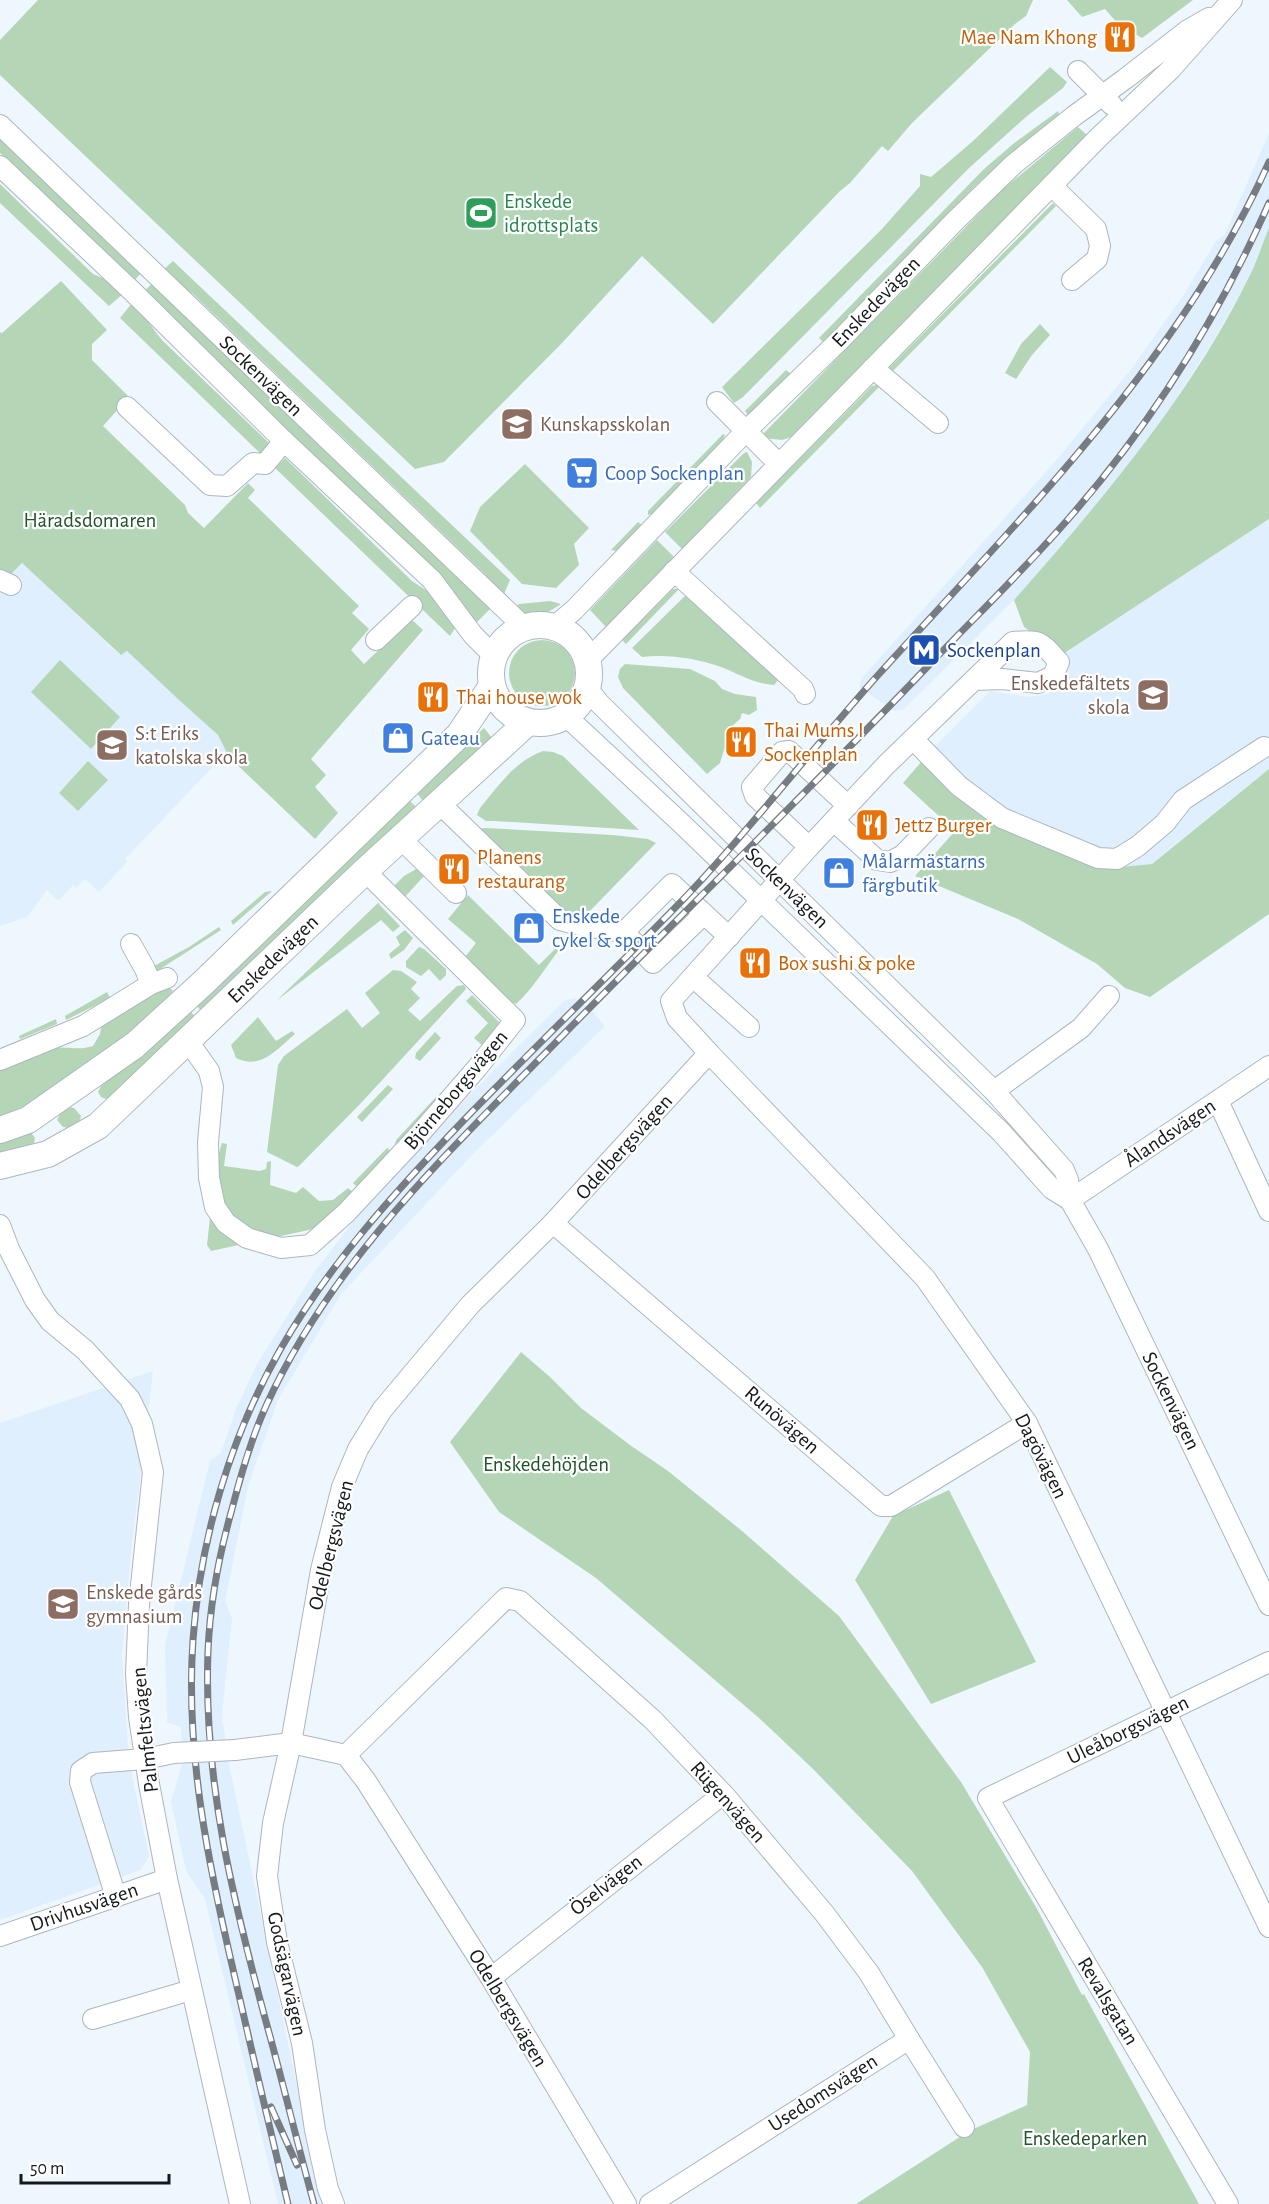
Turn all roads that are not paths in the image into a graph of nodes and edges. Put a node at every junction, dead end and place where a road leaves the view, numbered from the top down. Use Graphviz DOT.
graph roads {
  1 [pos="1229,4"];
  2 [pos="1078,71"];
  3 [pos="1102,96"];
  4 [pos="1123,115"];
  5 [pos="0,125"];
  6 [pos="0,166"];
  7 [pos="1052,186"];
  8 [pos="1072,280"];
  9 [pos="873,368"];
  10 [pos="717,402"];
  11 [pos="127,407"];
  12 [pos="938,423"];
  13 [pos="745,432"];
  14 [pos="284,441"];
  15 [pos="779,464"];
  16 [pos="674,571"];
  17 [pos="412,606"];
  18 [pos="552,626"];
  19 [pos="524,627"];
  20 [pos="376,640"];
  21 [pos="494,656"];
  22 [pos="588,660"];
  23 [pos="974,680"];
  24 [pos="492,686"];
  25 [pos="588,689"];
  26 [pos="805,694"];
  27 [pos="566,716"];
  28 [pos="528,722"];
  29 [pos="913,739"];
  30 [pos="1264,747"];
  31 [pos="438,802"];
  32 [pos="848,806"];
  33 [pos="834,821"];
  34 [pos="929,828"];
  35 [pos="400,838"];
  36 [pos="809,847"];
  37 [pos="365,871"];
  38 [pos="781,880"];
  39 [pos="456,893"];
  40 [pos="762,900"];
  41 [pos="704,914"];
  42 [pos="624,932"];
  43 [pos="729,937"];
  44 [pos="131,944"];
  45 [pos="693,977"];
  46 [pos="1109,996"];
  47 [pos="749,1027"];
  48 [pos="188,1041"];
  49 [pos="709,1053"];
  50 [pos="0,1060"];
  51 [pos="1269,1066"];
  52 [pos="994,1091"];
  53 [pos="1218,1101"];
  54 [pos="0,1130"];
  55 [pos="0,1166"];
  56 [pos="1070,1200"];
  57 [pos="1269,1211"];
  58 [pos="553,1223"];
  59 [pos="0,1225"];
  60 [pos="1027,1423"];
  61 [pos="1269,1605"];
  62 [pos="1269,1662"];
  63 [pos="1164,1713"];
  64 [pos="291,1743"];
  65 [pos="346,1755"];
  66 [pos="145,1759"];
  67 [pos="723,1794"];
  68 [pos="988,1798"];
  69 [pos="167,1879"];
  70 [pos="116,1897"];
  71 [pos="1269,1927"];
  72 [pos="0,1936"];
  73 [pos="491,1978"];
  74 [pos="191,1990"];
  75 [pos="93,2019"];
  76 [pos="909,2039"];
  77 [pos="964,2127"];
  78 [pos="240,2204"];
  79 [pos="334,2204"];
  80 [pos="626,2204"];
  81 [pos="650,2204"];
  82 [pos="1228,2204"];
  1 -- 3 [label="street, Enskedevägen"];
  1 -- 4 [label="street, Enskedevägen"];
  2 -- 3 [label="street"];
  3 -- 4 [label="street"];
  3 -- 13 [label="street, Enskedevägen"];
  4 -- 7 [label="street, Enskedevägen"];
  5 -- 19 [label="street, Sockenvägen"];
  6 -- 14 [label="street, Sockenvägen"];
  7 -- 8 [label="street"];
  7 -- 9 [label="street, Enskedevägen"];
  9 -- 12 [label="street"];
  9 -- 15 [label="street, Enskedevägen"];
  10 -- 13 [label="street"];
  11 -- 14 [label="street"];
  13 -- 15 [label="street"];
  13 -- 18 [label="street, Enskedevägen"];
  14 -- 21 [label="street, Sockenvägen"];
  15 -- 16 [label="street, Enskedevägen"];
  16 -- 22 [label="street, Enskedevägen"];
  16 -- 26 [label="street"];
  17 -- 20 [label="street"];
  18 -- 19 [label="main road"];
  18 -- 22 [label="main road"];
  19 -- 21 [label="main road"];
  21 -- 24 [label="main road"];
  22 -- 25 [label="main road"];
  23 -- 29 [label="street"];
  24 -- 28 [label="main road"];
  24 -- 54 [label="main road, Enskedevägen"];
  25 -- 27 [label="main road"];
  25 -- 38 [label="street, Sockenvägen"];
  27 -- 28 [label="main road"];
  27 -- 40 [label="street, Sockenvägen"];
  28 -- 31 [label="main road, Enskedevägen"];
  29 -- 30 [label="street"];
  29 -- 32 [label="street"];
  31 -- 35 [label="main road, Enskedevägen"];
  31 -- 42 [label="street"];
  32 -- 33 [label="street"];
  32 -- 36 [label="street"];
  33 -- 34 [label="street"];
  33 -- 36 [label="street"];
  35 -- 37 [label="main road, Enskedevägen"];
  35 -- 39 [label="street"];
  36 -- 38 [label="street"];
  37 -- 48 [label="main road, Enskedevägen"];
  37 -- 48 [label="street, Björneborgsvägen"];
  38 -- 40 [label="street"];
  38 -- 52 [label="street, Sockenvägen"];
  40 -- 43 [label="street"];
  40 -- 56 [label="street, Sockenvägen"];
  41 -- 42 [label="street"];
  41 -- 42 [label="street"];
  41 -- 43 [label="street"];
  43 -- 45 [label="street"];
  44 -- 50 [label="street"];
  45 -- 47 [label="street"];
  45 -- 49 [label="street"];
  46 -- 52 [label="street"];
  48 -- 55 [label="main road, Enskedevägen"];
  49 -- 58 [label="street, Odelbergsvägen"];
  49 -- 60 [label="street, Dagövägen"];
  51 -- 53 [label="street, Ålandsvägen"];
  52 -- 56 [label="street, Sockenvägen"];
  53 -- 56 [label="street, Ålandsvägen"];
  53 -- 57 [label="street"];
  56 -- 61 [label="street, Sockenvägen"];
  58 -- 60 [label="street, Runövägen"];
  58 -- 64 [label="street, Odelbergsvägen"];
  59 -- 66 [label="street, Palmfeltsvägen"];
  60 -- 63 [label="street, Dagövägen"];
  62 -- 63 [label="street, Uleåborgsvägen"];
  63 -- 68 [label="street, Uleåborgsvägen"];
  63 -- 71 [label="street, Dagövägen"];
  64 -- 65 [label="street"];
  64 -- 66 [label="street, bridge"];
  64 -- 79 [label="street, Godsägarvägen"];
  65 -- 67 [label="street, Rügenvägen"];
  65 -- 73 [label="street, Odelbergsvägen"];
  66 -- 69 [label="street, Palmfeltsvägen"];
  66 -- 70 [label="street"];
  67 -- 73 [label="street, Öselvägen"];
  67 -- 76 [label="street, Rügenvägen"];
  68 -- 82 [label="street, Revalsgatan"];
  69 -- 70 [label="street, Drivhusvägen"];
  69 -- 74 [label="street, Palmfeltsvägen"];
  70 -- 72 [label="street, Drivhusvägen"];
  73 -- 80 [label="street, Odelbergsvägen"];
  74 -- 75 [label="street"];
  74 -- 78 [label="street, Palmfeltsvägen"];
  76 -- 77 [label="street"];
  76 -- 81 [label="street, Usedomsvägen"];
}
